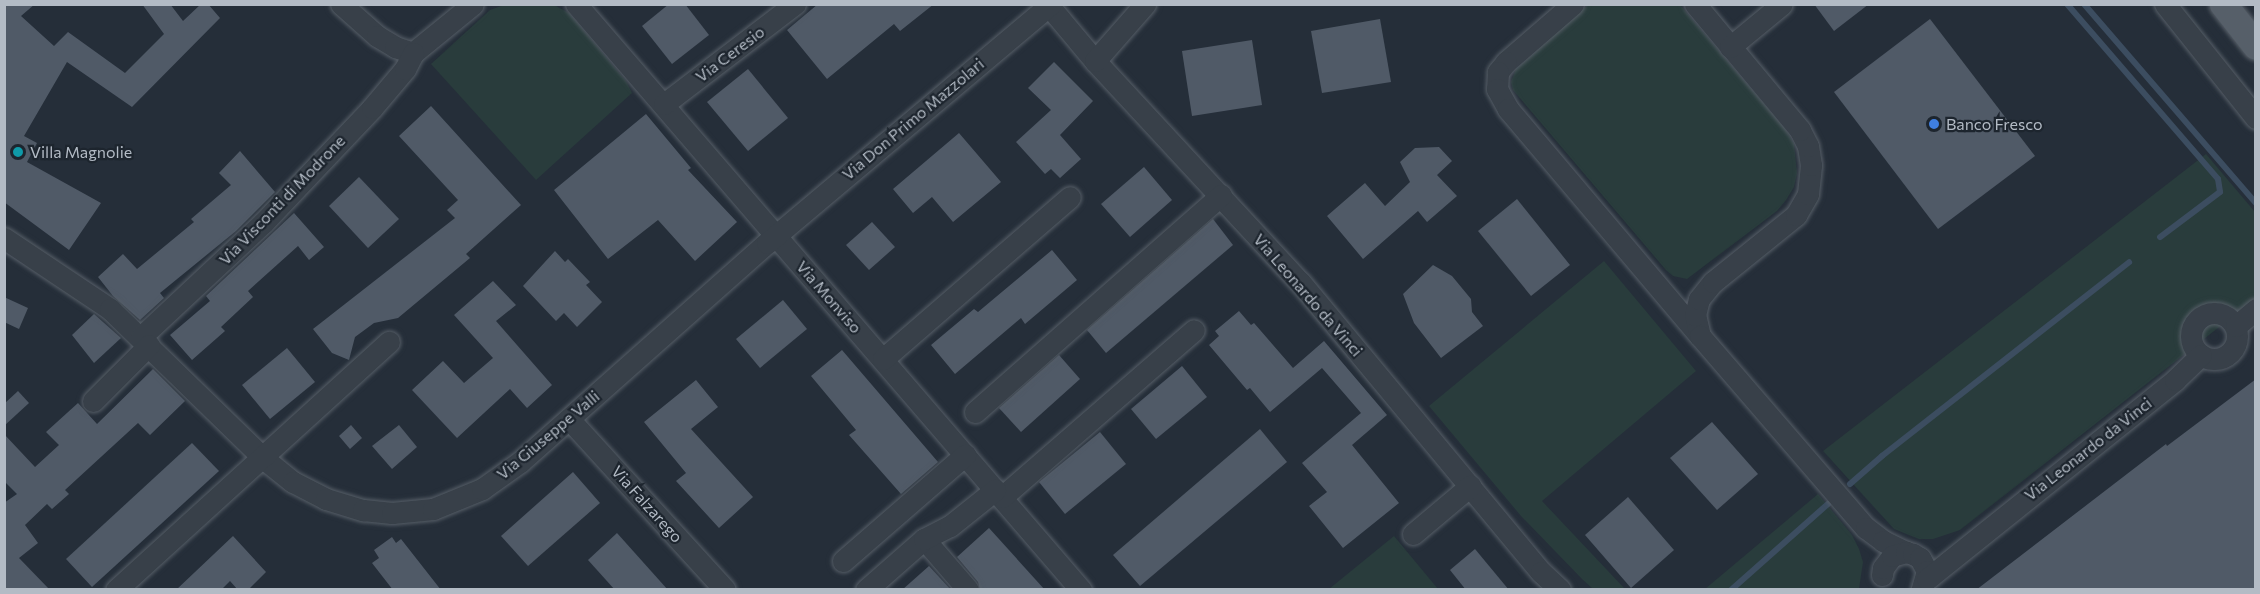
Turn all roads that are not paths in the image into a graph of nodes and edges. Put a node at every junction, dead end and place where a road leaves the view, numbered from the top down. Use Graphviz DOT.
graph roads {
  1 [pos="341,4"];
  2 [pos="472,4"];
  3 [pos="576,4"];
  4 [pos="795,4"];
  5 [pos="1144,4"];
  6 [pos="1573,4"];
  7 [pos="1695,4"];
  8 [pos="1782,4"];
  9 [pos="2165,4"];
  10 [pos="2223,4"];
  11 [pos="1050,5"];
  12 [pos="1730,46"];
  13 [pos="2256,46"];
  14 [pos="413,53"];
  15 [pos="1095,61"];
  16 [pos="664,104"];
  17 [pos="2256,118"];
  18 [pos="1221,195"];
  19 [pos="1070,197"];
  20 [pos="776,235"];
  21 [pos="4,238"];
  22 [pos="1654,281"];
  23 [pos="1713,282"];
  24 [pos="2256,309"];
  25 [pos="2236,326"];
  26 [pos="1194,330"];
  27 [pos="1700,336"];
  28 [pos="145,341"];
  29 [pos="389,342"];
  30 [pos="2201,355"];
  31 [pos="883,359"];
  32 [pos="93,400"];
  33 [pos="975,412"];
  34 [pos="569,418"];
  35 [pos="965,455"];
  36 [pos="263,458"];
  37 [pos="1470,486"];
  38 [pos="998,493"];
  39 [pos="1866,528"];
  40 [pos="1413,534"];
  41 [pos="924,539"];
  42 [pos="1973,540"];
  43 [pos="1913,555"];
  44 [pos="843,561"];
  45 [pos="1882,583"];
  46 [pos="1924,584"];
  47 [pos="116,590"];
  48 [pos="725,590"];
  49 [pos="866,590"];
  50 [pos="968,590"];
  51 [pos="1081,590"];
  52 [pos="1560,590"];
  1 -- 14 [label="street"];
  2 -- 14 [label="street"];
  3 -- 16 [label="street, Via Monviso"];
  4 -- 16 [label="street, Via Ceresio"];
  5 -- 15 [label="street"];
  6 -- 22 [label="street"];
  7 -- 12 [label="street"];
  8 -- 12 [label="street"];
  9 -- 17 [label="street"];
  10 -- 13 [label="main road"];
  11 -- 15 [label="street, Via Leonardo da Vinci"];
  11 -- 20 [label="street, Via Don Primo Mazzolari"];
  12 -- 23 [label="street"];
  14 -- 28 [label="street, Via Visconti di Modrone"];
  15 -- 18 [label="street, Via Leonardo da Vinci"];
  16 -- 20 [label="street, Via Monviso"];
  18 -- 33 [label="street"];
  18 -- 37 [label="street, Via Leonardo da Vinci"];
  19 -- 31 [label="street"];
  20 -- 31 [label="street, Via Monviso"];
  20 -- 34 [label="street, Via Giuseppe Valli"];
  21 -- 28 [label="street, Via Giuseppe Valli"];
  22 -- 23 [label="street"];
  22 -- 27 [label="street"];
  23 -- 27 [label="street"];
  24 -- 25 [label="street"];
  25 -- 30 [label="street"];
  25 -- 30 [label="street"];
  26 -- 38 [label="street"];
  27 -- 39 [label="street"];
  28 -- 32 [label="street, Via Visconti di Modrone"];
  28 -- 36 [label="street, Via Giuseppe Valli"];
  29 -- 36 [label="street"];
  30 -- 42 [label="street, Via Leonardo da Vinci"];
  31 -- 35 [label="street, Via Monviso"];
  34 -- 36 [label="street, Via Giuseppe Valli"];
  34 -- 48 [label="street, Via Falzarego"];
  35 -- 38 [label="street, Via Monviso"];
  35 -- 44 [label="street"];
  36 -- 47 [label="street"];
  37 -- 40 [label="street"];
  37 -- 52 [label="street, Via Leonardo da Vinci"];
  38 -- 41 [label="street"];
  38 -- 51 [label="street, Via Monviso"];
  39 -- 43 [label="street"];
  39 -- 45 [label="street"];
  41 -- 49 [label="street"];
  41 -- 50 [label="street"];
  42 -- 43 [label="street, Via Leonardo da Vinci"];
  42 -- 46 [label="street, Via Leonardo da Vinci"];
  43 -- 45 [label="street"];
  43 -- 46 [label="street"];
}
